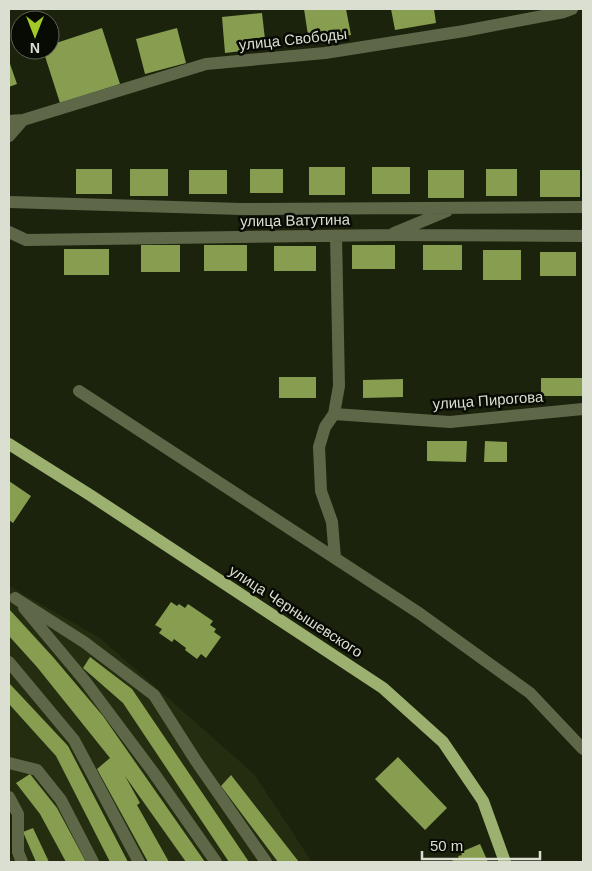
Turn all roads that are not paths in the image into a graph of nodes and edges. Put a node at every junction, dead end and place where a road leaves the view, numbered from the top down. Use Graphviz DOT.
graph roads {
  1 [pos="572,9"];
  2 [pos="23,120"];
  3 [pos="9,122"];
  4 [pos="9,136"];
  5 [pos="9,202"];
  6 [pos="583,207"];
  7 [pos="453,208"];
  8 [pos="9,232"];
  9 [pos="390,235"];
  10 [pos="336,236"];
  11 [pos="583,236"];
  12 [pos="78,391"];
  13 [pos="583,409"];
  14 [pos="334,414"];
  15 [pos="9,444"];
  16 [pos="335,558"];
  17 [pos="12,595"];
  18 [pos="9,662"];
  19 [pos="583,749"];
  20 [pos="9,763"];
  21 [pos="9,797"];
  22 [pos="16,858"];
  23 [pos="93,862"];
  24 [pos="139,862"];
  25 [pos="216,862"];
  26 [pos="266,862"];
  27 [pos="506,862"];
  1 -- 2 [label="street, улица Свободы"];
  2 -- 3 [label="street, улица Свободы"];
  2 -- 4 [label="street"];
  5 -- 7 [label="street, улица Ватутина"];
  6 -- 7 [label="street, улица Ватутина"];
  7 -- 9 [label="street"];
  8 -- 10 [label="street, улица Ватутина"];
  9 -- 10 [label="street, улица Ватутина"];
  9 -- 11 [label="street, улица Ватутина"];
  10 -- 14 [label="street"];
  12 -- 16 [label="street"];
  13 -- 14 [label="street, улица Пирогова"];
  14 -- 16 [label="street"];
  15 -- 27 [label="main road, улица Чернышевского"];
  16 -- 19 [label="street"];
  17 -- 25 [label="street"];
  17 -- 26 [label="street"];
  18 -- 24 [label="street"];
  20 -- 23 [label="street"];
  21 -- 22 [label="street"];
}
